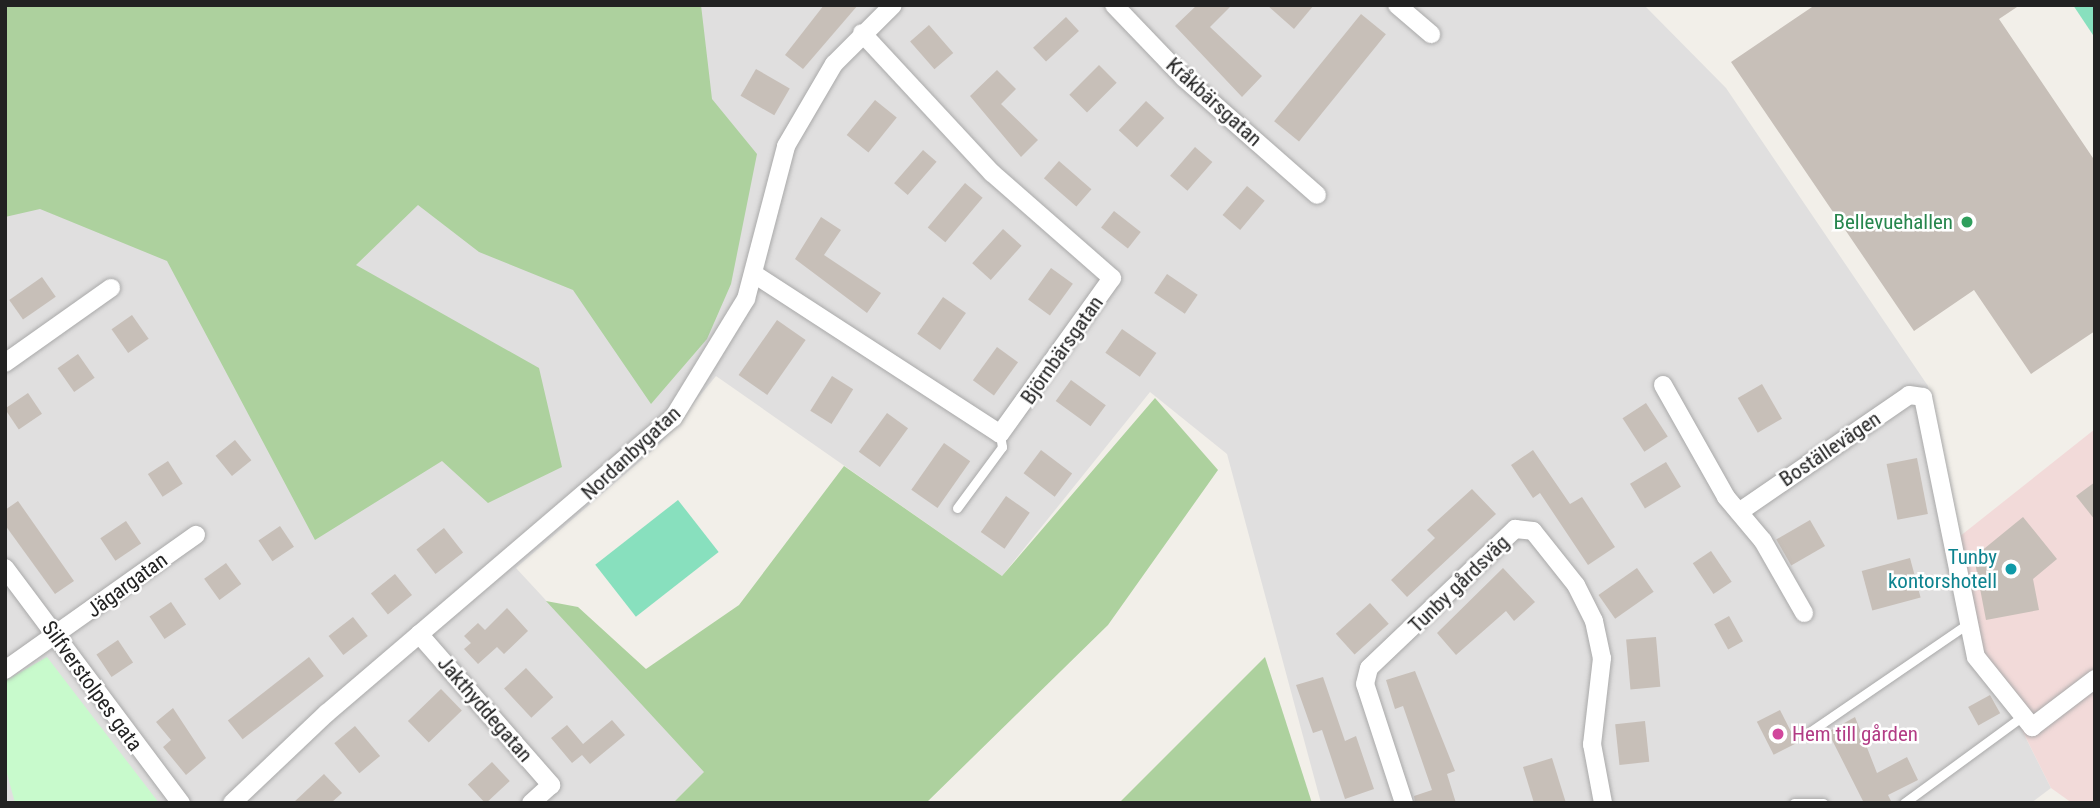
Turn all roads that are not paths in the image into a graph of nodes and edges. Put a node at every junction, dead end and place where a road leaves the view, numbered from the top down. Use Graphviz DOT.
graph roads {
  1 [pos="893,5"];
  2 [pos="1114,5"];
  3 [pos="1397,5"];
  4 [pos="862,33"];
  5 [pos="1431,34"];
  6 [pos="1317,195"];
  7 [pos="754,274"];
  8 [pos="111,288"];
  9 [pos="5,363"];
  10 [pos="1663,385"];
  11 [pos="1000,434"];
  12 [pos="957,508"];
  13 [pos="1739,512"];
  14 [pos="196,535"];
  15 [pos="5,568"];
  16 [pos="1804,613"];
  17 [pos="1970,622"];
  18 [pos="419,634"];
  19 [pos="57,635"];
  20 [pos="5,670"];
  21 [pos="2095,679"];
  22 [pos="2020,718"];
  23 [pos="1811,731"];
  24 [pos="181,803"];
  25 [pos="232,803"];
  26 [pos="531,803"];
  27 [pos="1404,803"];
  28 [pos="1603,803"];
  29 [pos="1794,803"];
  30 [pos="1823,803"];
  31 [pos="1904,803"];
  1 -- 4 [label="street, Nordanbygatan"];
  2 -- 6 [label="street, Kråkbärsgatan"];
  3 -- 5 [label="street"];
  4 -- 7 [label="street, Nordanbygatan"];
  4 -- 11 [label="street, Björnbärsgatan"];
  7 -- 11 [label="street"];
  7 -- 18 [label="street, Nordanbygatan"];
  8 -- 9 [label="street"];
  10 -- 13 [label="street"];
  11 -- 12 [label="lane"];
  13 -- 16 [label="street"];
  13 -- 17 [label="street, Boställevägen"];
  14 -- 19 [label="street, Jägargatan"];
  15 -- 19 [label="street, Silfverstolpes gata"];
  17 -- 22 [label="street"];
  17 -- 23 [label="lane"];
  18 -- 25 [label="street, Nordanbygatan"];
  18 -- 26 [label="street, Jakthyddegatan"];
  19 -- 20 [label="street, Jägargatan"];
  19 -- 24 [label="street, Silfverstolpes gata"];
  21 -- 22 [label="street"];
  22 -- 31 [label="lane"];
  27 -- 28 [label="street, Tunby gårdsväg"];
  29 -- 30 [label="lane"];
}
